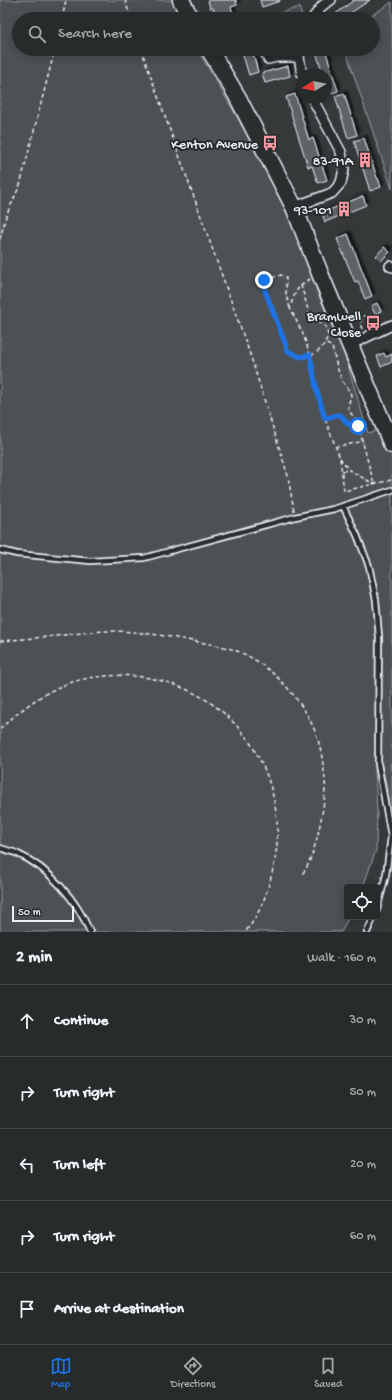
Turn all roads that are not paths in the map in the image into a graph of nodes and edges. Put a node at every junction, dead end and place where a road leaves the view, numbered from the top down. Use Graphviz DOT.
graph roads {
  1 [pos="181,0"];
  2 [pos="331,0"];
  3 [pos="188,12"];
  4 [pos="318,12"];
  5 [pos="213,56"];
  6 [pos="267,56"];
  7 [pos="283,56"];
  8 [pos="300,56"];
  9 [pos="301,68"];
  10 [pos="315,104"];
  11 [pos="294,207"];
  12 [pos="392,325"];
  13 [pos="350,344"];
  14 [pos="392,444"];
  15 [pos="392,490"];
  16 [pos="343,506"];
  17 [pos="0,550"];
  18 [pos="0,848"];
  19 [pos="380,898"];
  20 [pos="373,920"];
  21 [pos="90,932"];
  22 [pos="367,932"];
  1 -- 3 [label="highway"];
  2 -- 4 [label="street"];
  5 -- 11 [label="highway"];
  6 -- 7 [label="street"];
  8 -- 9 [label="street"];
  10 -- 11 [label="street"];
  11 -- 13 [label="highway"];
  12 -- 13 [label="street"];
  13 -- 14 [label="highway"];
  15 -- 16 [label="lane"];
  16 -- 17 [label="lane"];
  16 -- 19 [label="lane"];
  18 -- 21 [label="lane"];
  20 -- 22 [label="lane"];
}
